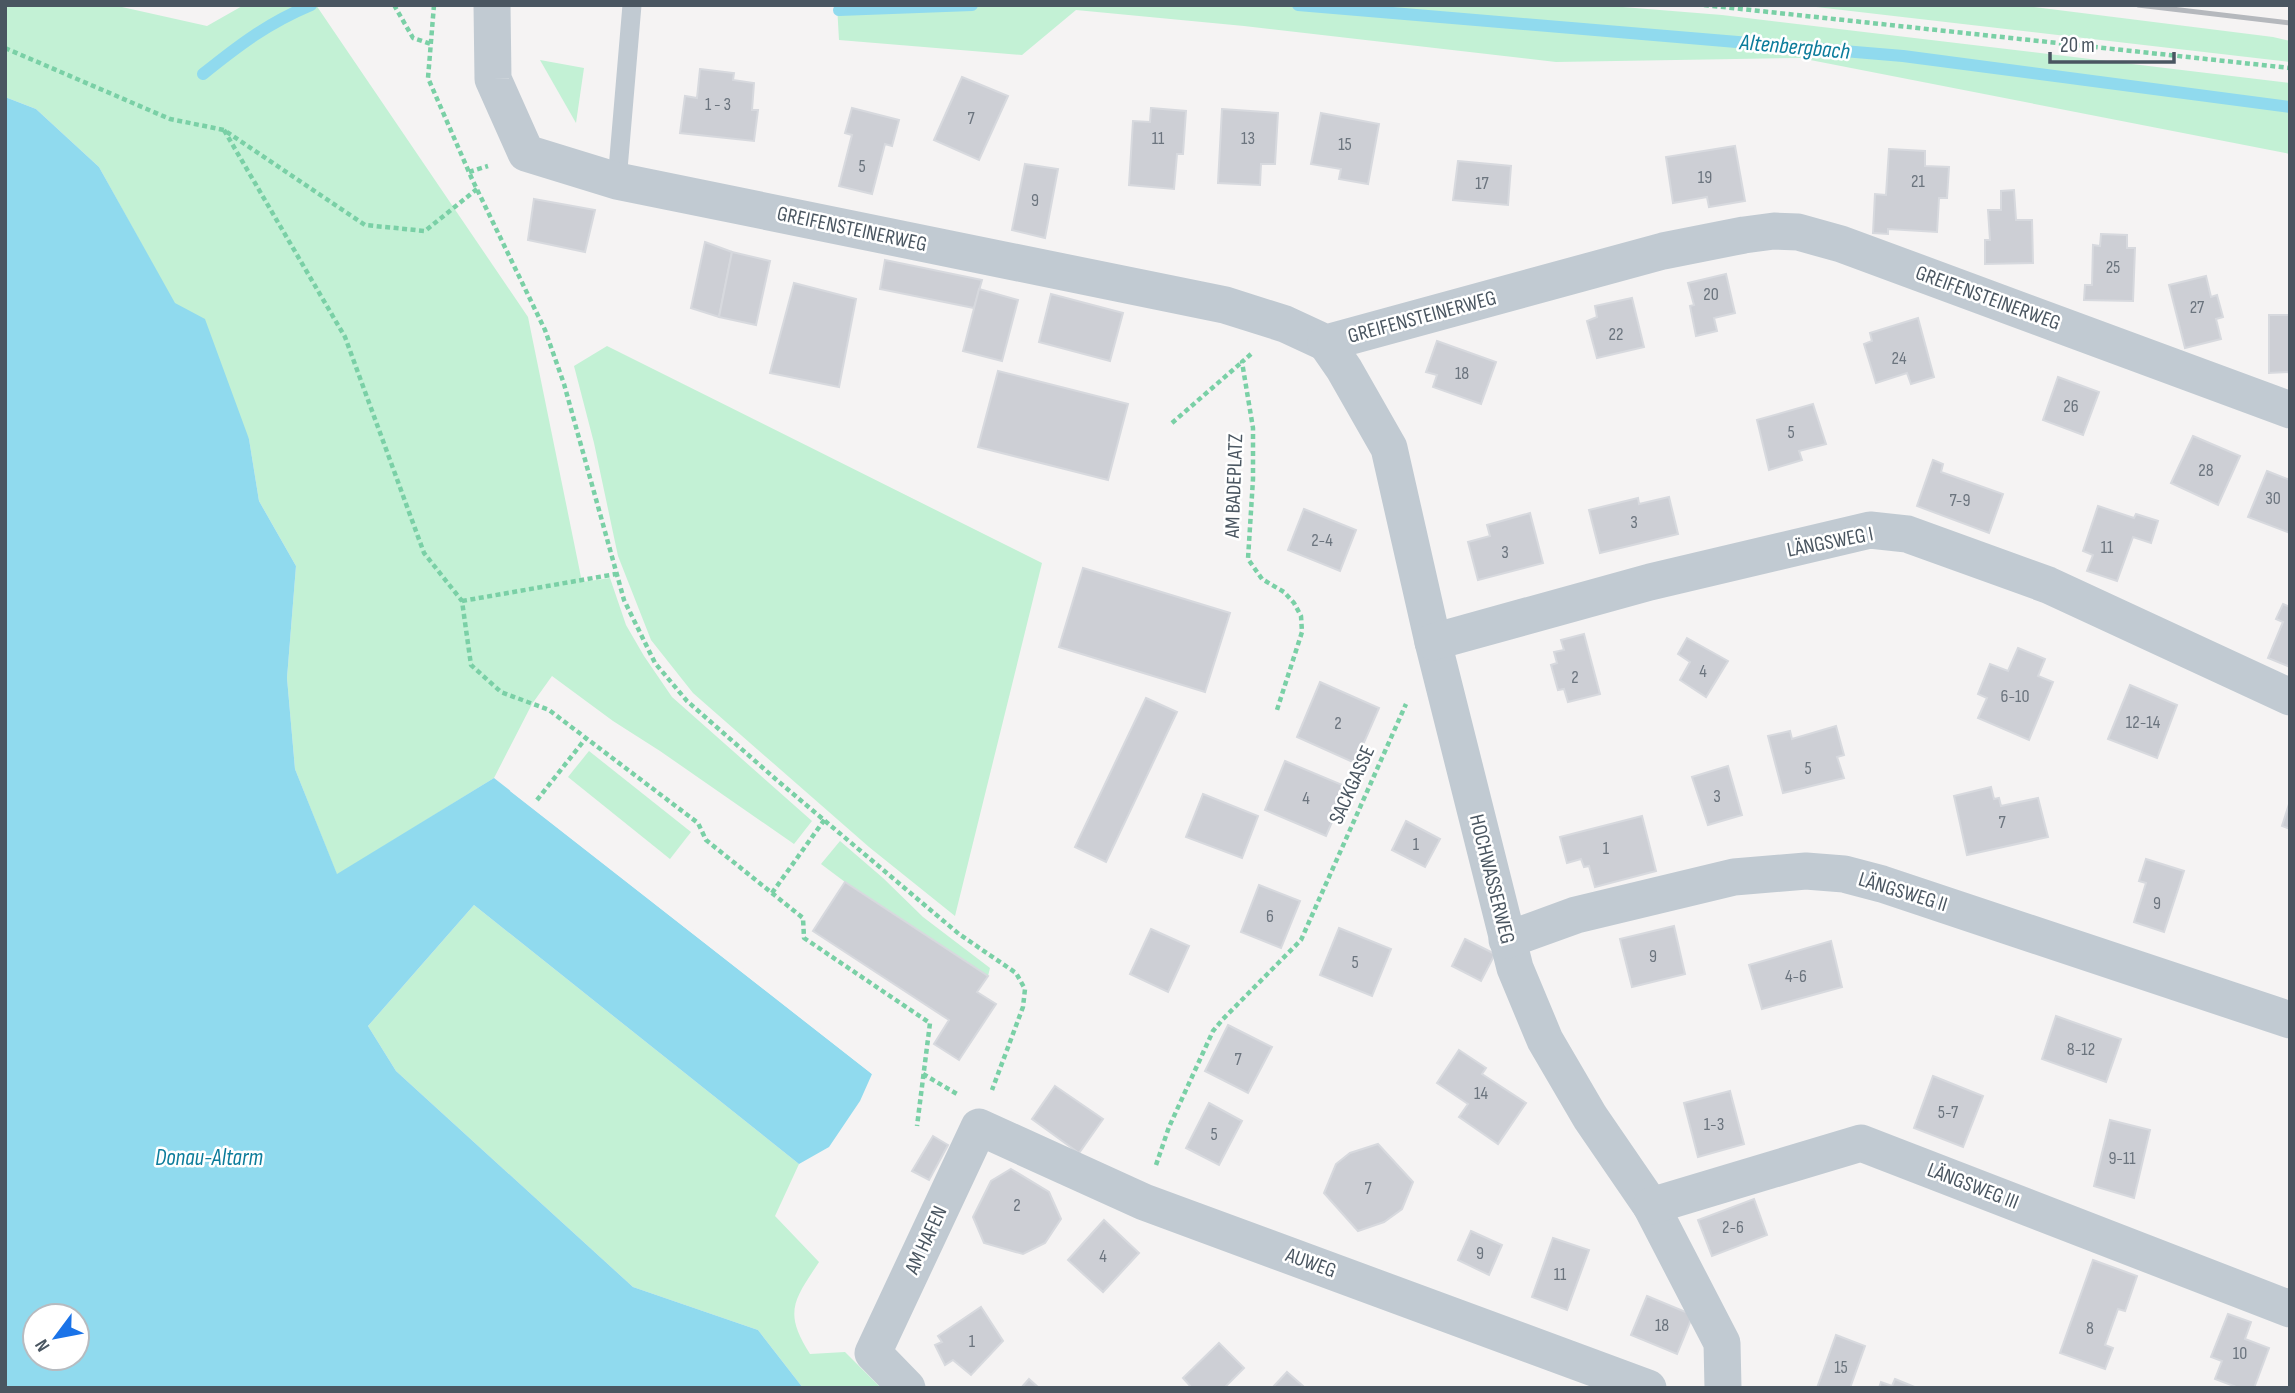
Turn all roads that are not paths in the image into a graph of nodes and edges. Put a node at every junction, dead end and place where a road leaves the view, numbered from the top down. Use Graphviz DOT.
graph roads {
  1 [pos="492,5"];
  2 [pos="632,5"];
  3 [pos="617,181"];
  4 [pos="1326,343"];
  5 [pos="2290,410"];
  6 [pos="1433,642"];
  7 [pos="2290,697"];
  8 [pos="1507,940"];
  9 [pos="2290,1020"];
  10 [pos="982,1119"];
  11 [pos="1651,1206"];
  12 [pos="2290,1309"];
  13 [pos="907,1388"];
  14 [pos="1648,1388"];
  15 [pos="1723,1388"];
  1 -- 3 [label="street, GREIFENSTEINERWEG"];
  2 -- 3 [label="lane"];
  3 -- 4 [label="street, GREIFENSTEINERWEG"];
  4 -- 5 [label="street, GREIFENSTEINERWEG"];
  4 -- 6 [label="street, HOCHWASSERWEG"];
  6 -- 7 [label="street, LÄNGSWEG I"];
  6 -- 8 [label="street, HOCHWASSERWEG"];
  8 -- 9 [label="street, LÄNGSWEG II"];
  8 -- 11 [label="street, HOCHWASSERWEG"];
  10 -- 13 [label="street, AM HAFEN"];
  10 -- 14 [label="street, AUWEG"];
  11 -- 12 [label="street, LÄNGSWEG III"];
  11 -- 15 [label="street, HOCHWASSERWEG"];
}
